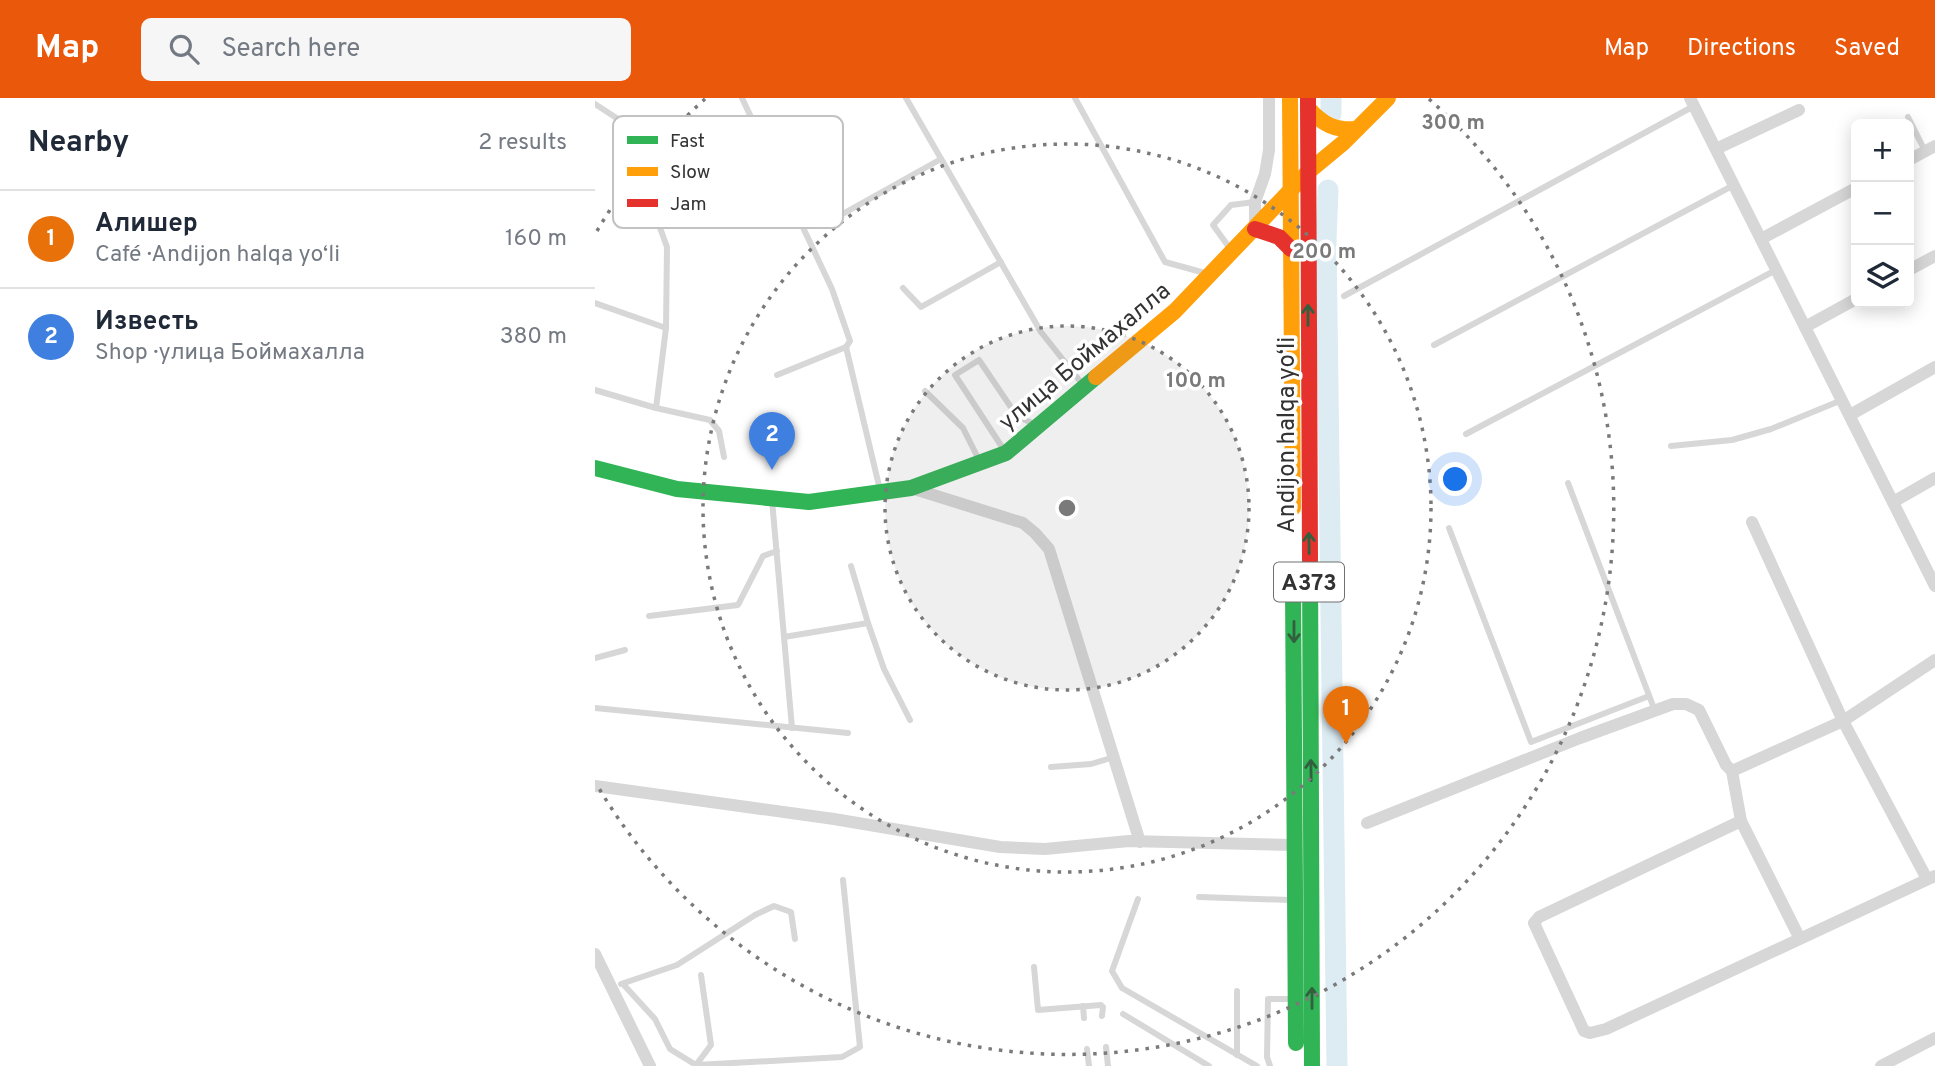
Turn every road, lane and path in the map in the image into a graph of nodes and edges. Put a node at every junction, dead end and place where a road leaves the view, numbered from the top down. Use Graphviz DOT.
graph roads {
  1 [pos="742,98"];
  2 [pos="906,98"];
  3 [pos="1075,98"];
  4 [pos="1269,98"];
  5 [pos="1290,98"];
  6 [pos="1388,98"];
  7 [pos="1692,102"];
  8 [pos="1308,103"];
  9 [pos="595,104"];
  10 [pos="1799,110"];
  11 [pos="613,116"];
  12 [pos="750,116"];
  13 [pos="1908,117"];
  14 [pos="1357,129"];
  15 [pos="1930,148"];
  16 [pos="1716,149"];
  17 [pos="1914,157"];
  18 [pos="941,159"];
  19 [pos="1308,172"];
  20 [pos="1734,185"];
  21 [pos="1290,191"];
  22 [pos="1851,191"];
  23 [pos="1255,202"];
  24 [pos="843,214"];
  25 [pos="660,228"];
  26 [pos="803,228"];
  27 [pos="1255,229"];
  28 [pos="1761,239"];
  29 [pos="1291,249"];
  30 [pos="1233,252"];
  31 [pos="1935,256"];
  32 [pos="1001,262"];
  33 [pos="1914,267"];
  34 [pos="1776,270"];
  35 [pos="1210,275"];
  36 [pos="903,288"];
  37 [pos="1344,296"];
  38 [pos="1851,302"];
  39 [pos="595,303"];
  40 [pos="1805,327"];
  41 [pos="666,328"];
  42 [pos="1434,345"];
  43 [pos="846,347"];
  44 [pos="1935,368"];
  45 [pos="777,375"];
  46 [pos="1085,387"];
  47 [pos="595,390"];
  48 [pos="925,391"];
  49 [pos="1842,400"];
  50 [pos="656,408"];
  51 [pos="1850,415"];
  52 [pos="1038,426"];
  53 [pos="1466,434"];
  54 [pos="1671,446"];
  55 [pos="1006,453"];
  56 [pos="725,457"];
  57 [pos="980,462"];
  58 [pos="595,468"];
  59 [pos="1935,478"];
  60 [pos="1568,483"];
  61 [pos="911,488"];
  62 [pos="880,492"];
  63 [pos="772,498"];
  64 [pos="1893,502"];
  65 [pos="1752,522"];
  66 [pos="1293,526"];
  67 [pos="1449,528"];
  68 [pos="777,551"];
  69 [pos="851,566"];
  70 [pos="1293,568"];
  71 [pos="1935,586"];
  72 [pos="649,616"];
  73 [pos="868,622"];
  74 [pos="784,637"];
  75 [pos="625,650"];
  76 [pos="595,658"];
  77 [pos="1935,660"];
  78 [pos="1649,696"];
  79 [pos="595,708"];
  80 [pos="1655,711"];
  81 [pos="910,720"];
  82 [pos="1843,721"];
  83 [pos="792,728"];
  84 [pos="848,733"];
  85 [pos="1114,757"];
  86 [pos="1051,767"];
  87 [pos="1732,771"];
  88 [pos="595,786"];
  89 [pos="1741,821"];
  90 [pos="1367,823"];
  91 [pos="1140,842"];
  92 [pos="1295,845"];
  93 [pos="1931,878"];
  94 [pos="843,880"];
  95 [pos="1199,897"];
  96 [pos="1138,899"];
  97 [pos="1296,900"];
  98 [pos="1800,937"];
  99 [pos="795,939"];
  100 [pos="595,954"];
  101 [pos="1034,967"];
  102 [pos="701,975"];
  103 [pos="618,985"];
  104 [pos="1237,991"];
  105 [pos="1296,999"];
  106 [pos="1083,1006"];
  107 [pos="1123,1014"];
  108 [pos="1102,1016"];
  109 [pos="1084,1018"];
  110 [pos="1935,1038"];
  111 [pos="1106,1047"];
  112 [pos="1087,1049"];
  113 [pos="1237,1055"];
  114 [pos="696,1065"];
  115 [pos="650,1066"];
  116 [pos="1089,1066"];
  117 [pos="1108,1066"];
  118 [pos="1209,1066"];
  119 [pos="1257,1066"];
  120 [pos="1270,1066"];
  121 [pos="1296,1066"];
  122 [pos="1312,1066"];
  123 [pos="1881,1066"];
  1 -- 12 [label="lane"];
  2 -- 18 [label="lane"];
  3 -- 35 [label="lane"];
  4 -- 23 [label="street"];
  5 -- 21 [label="main road, Andijon halqa yo‘li / A373"];
  6 -- 14 [label="main road, улица Боймахалла"];
  7 -- 16 [label="street"];
  7 -- 37 [label="lane"];
  8 -- 14 [label="main road"];
  8 -- 19 [label="main road, Andijon halqa yo‘li / A373"];
  9 -- 11 [label="lane"];
  10 -- 16 [label="street"];
  13 -- 15 [label="lane"];
  14 -- 19 [label="main road, улица Боймахалла"];
  15 -- 17 [label="street"];
  16 -- 20 [label="street"];
  18 -- 24 [label="lane"];
  18 -- 32 [label="lane"];
  19 -- 21 [label="main road, улица Боймахалла"];
  122 -- 19 [label="main road, Andijon halqa yo‘li / A373, one-way"];
  20 -- 28 [label="street"];
  20 -- 42 [label="lane"];
  21 -- 27 [label="main road, улица Боймахалла"];
  21 -- 29 [label="main road, Andijon halqa yo‘li / A373"];
  22 -- 28 [label="street"];
  23 -- 27 [label="street"];
  23 -- 30 [label="lane"];
  25 -- 41 [label="lane"];
  26 -- 43 [label="lane"];
  27 -- 29 [label="main road"];
  27 -- 30 [label="main road, улица Боймахалла"];
  28 -- 34 [label="street"];
  29 -- 66 [label="main road, Andijon halqa yo‘li / A373"];
  30 -- 35 [label="main road, улица Боймахалла"];
  31 -- 33 [label="street"];
  32 -- 36 [label="lane"];
  32 -- 46 [label="lane"];
  34 -- 40 [label="street"];
  34 -- 53 [label="lane"];
  35 -- 46 [label="main road, улица Боймахалла"];
  38 -- 40 [label="street"];
  39 -- 41 [label="lane"];
  40 -- 49 [label="street"];
  41 -- 50 [label="lane"];
  43 -- 45 [label="lane"];
  43 -- 62 [label="lane"];
  44 -- 51 [label="street"];
  46 -- 52 [label="main road, улица Боймахалла"];
  47 -- 50 [label="lane"];
  48 -- 57 [label="lane"];
  49 -- 51 [label="street"];
  49 -- 54 [label="lane"];
  50 -- 56 [label="lane"];
  51 -- 64 [label="street"];
  52 -- 55 [label="main road, улица Боймахалла"];
  52 -- 55 [label="lane"];
  55 -- 57 [label="main road, улица Боймахалла"];
  57 -- 61 [label="main road, улица Боймахалла"];
  58 -- 63 [label="main road, улица Боймахалла"];
  59 -- 64 [label="street"];
  60 -- 78 [label="lane"];
  61 -- 62 [label="main road, улица Боймахалла"];
  61 -- 85 [label="street"];
  62 -- 63 [label="main road, улица Боймахалла"];
  63 -- 68 [label="lane"];
  64 -- 71 [label="street"];
  65 -- 82 [label="street"];
  67 -- 78 [label="lane"];
  68 -- 72 [label="lane"];
  68 -- 74 [label="lane"];
  69 -- 73 [label="lane"];
  70 -- 92 [label="main road, Andijon halqa yo‘li / A373, one-way"];
  73 -- 74 [label="lane"];
  73 -- 81 [label="lane"];
  74 -- 83 [label="lane"];
  75 -- 76 [label="lane"];
  77 -- 82 [label="street"];
  78 -- 80 [label="lane"];
  79 -- 83 [label="lane"];
  80 -- 87 [label="street"];
  80 -- 90 [label="street"];
  82 -- 87 [label="street"];
  82 -- 93 [label="street"];
  83 -- 84 [label="lane"];
  85 -- 86 [label="lane"];
  85 -- 91 [label="street"];
  87 -- 89 [label="street"];
  88 -- 91 [label="street"];
  89 -- 98 [label="street"];
  89 -- 98 [label="street"];
  91 -- 92 [label="street"];
  92 -- 97 [label="main road, Andijon halqa yo‘li / A373"];
  93 -- 98 [label="street"];
  94 -- 114 [label="lane"];
  95 -- 97 [label="lane"];
  96 -- 113 [label="lane"];
  97 -- 105 [label="main road, Andijon halqa yo‘li / A373"];
  99 -- 103 [label="lane"];
  100 -- 103 [label="street"];
  101 -- 106 [label="lane"];
  102 -- 114 [label="lane"];
  103 -- 114 [label="lane"];
  103 -- 115 [label="street"];
  104 -- 113 [label="lane"];
  105 -- 120 [label="lane"];
  105 -- 121 [label="main road, Andijon halqa yo‘li / A373"];
  106 -- 108 [label="lane"];
  106 -- 109 [label="lane"];
  107 -- 118 [label="lane"];
  110 -- 123 [label="street"];
  111 -- 117 [label="lane"];
  112 -- 116 [label="lane"];
  113 -- 119 [label="lane"];
}
